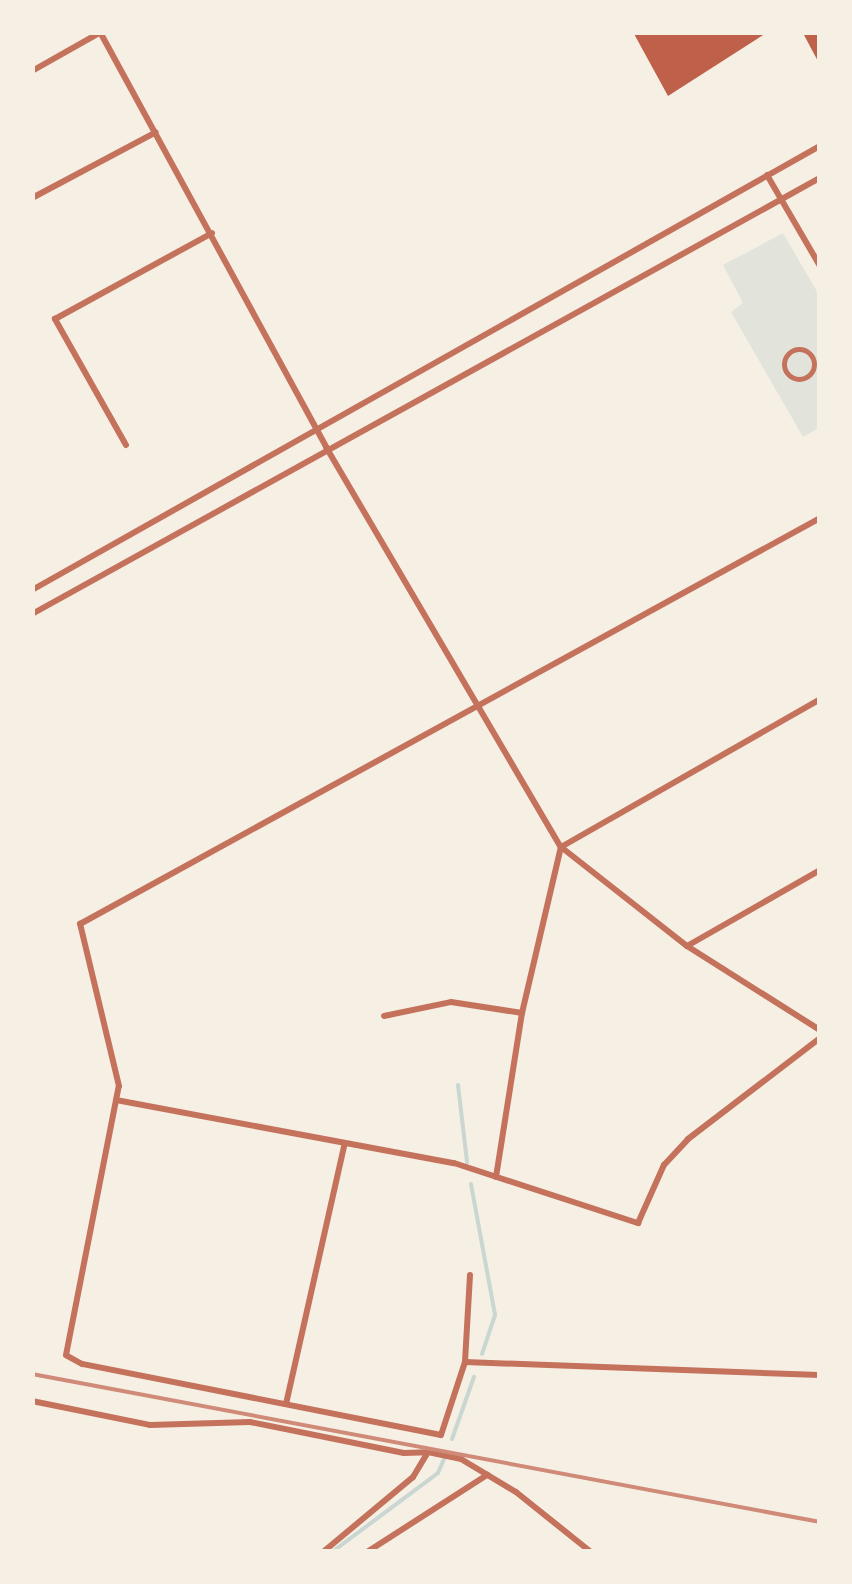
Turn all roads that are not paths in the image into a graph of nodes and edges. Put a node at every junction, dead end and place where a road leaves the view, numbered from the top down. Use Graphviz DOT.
graph roads {
  1 [pos="101,33"];
  2 [pos="32,71"];
  3 [pos="156,132"];
  4 [pos="820,146"];
  5 [pos="767,175"];
  6 [pos="820,178"];
  7 [pos="32,198"];
  8 [pos="782,200"];
  9 [pos="212,233"];
  10 [pos="820,266"];
  11 [pos="816,355"];
  12 [pos="317,431"];
  13 [pos="126,446"];
  14 [pos="326,447"];
  15 [pos="820,518"];
  16 [pos="32,590"];
  17 [pos="32,614"];
  18 [pos="820,699"];
  19 [pos="474,703"];
  20 [pos="562,848"];
  21 [pos="820,870"];
  22 [pos="687,946"];
  23 [pos="522,1013"];
  24 [pos="384,1016"];
  25 [pos="820,1030"];
  26 [pos="820,1038"];
  27 [pos="116,1100"];
  28 [pos="344,1146"];
  29 [pos="496,1178"];
  30 [pos="470,1275"];
  31 [pos="465,1362"];
  32 [pos="820,1375"];
  33 [pos="32,1401"];
  34 [pos="286,1404"];
  35 [pos="428,1452"];
  36 [pos="487,1475"];
  37 [pos="323,1552"];
  38 [pos="367,1552"];
  39 [pos="591,1552"];
  1 -- 2 [label="street"];
  1 -- 3 [label="street"];
  3 -- 7 [label="street"];
  3 -- 9 [label="street"];
  4 -- 5 [label="street"];
  5 -- 8 [label="street"];
  5 -- 12 [label="street"];
  6 -- 8 [label="street"];
  8 -- 10 [label="street"];
  8 -- 14 [label="street"];
  9 -- 12 [label="street"];
  9 -- 13 [label="street"];
  11 -- 11 [label="street"];
  12 -- 14 [label="street"];
  12 -- 16 [label="street"];
  14 -- 17 [label="street"];
  14 -- 19 [label="street"];
  15 -- 19 [label="street"];
  18 -- 20 [label="street"];
  19 -- 20 [label="street"];
  19 -- 27 [label="street"];
  20 -- 22 [label="street"];
  20 -- 23 [label="street"];
  21 -- 22 [label="street"];
  22 -- 25 [label="street"];
  23 -- 24 [label="street"];
  23 -- 29 [label="street"];
  26 -- 29 [label="street"];
  27 -- 28 [label="street"];
  27 -- 34 [label="street"];
  28 -- 29 [label="street"];
  28 -- 34 [label="street"];
  30 -- 31 [label="street"];
  31 -- 32 [label="street"];
  31 -- 34 [label="street"];
  33 -- 35 [label="street"];
  35 -- 36 [label="street"];
  35 -- 37 [label="street"];
  36 -- 38 [label="street"];
  36 -- 39 [label="street"];
}
